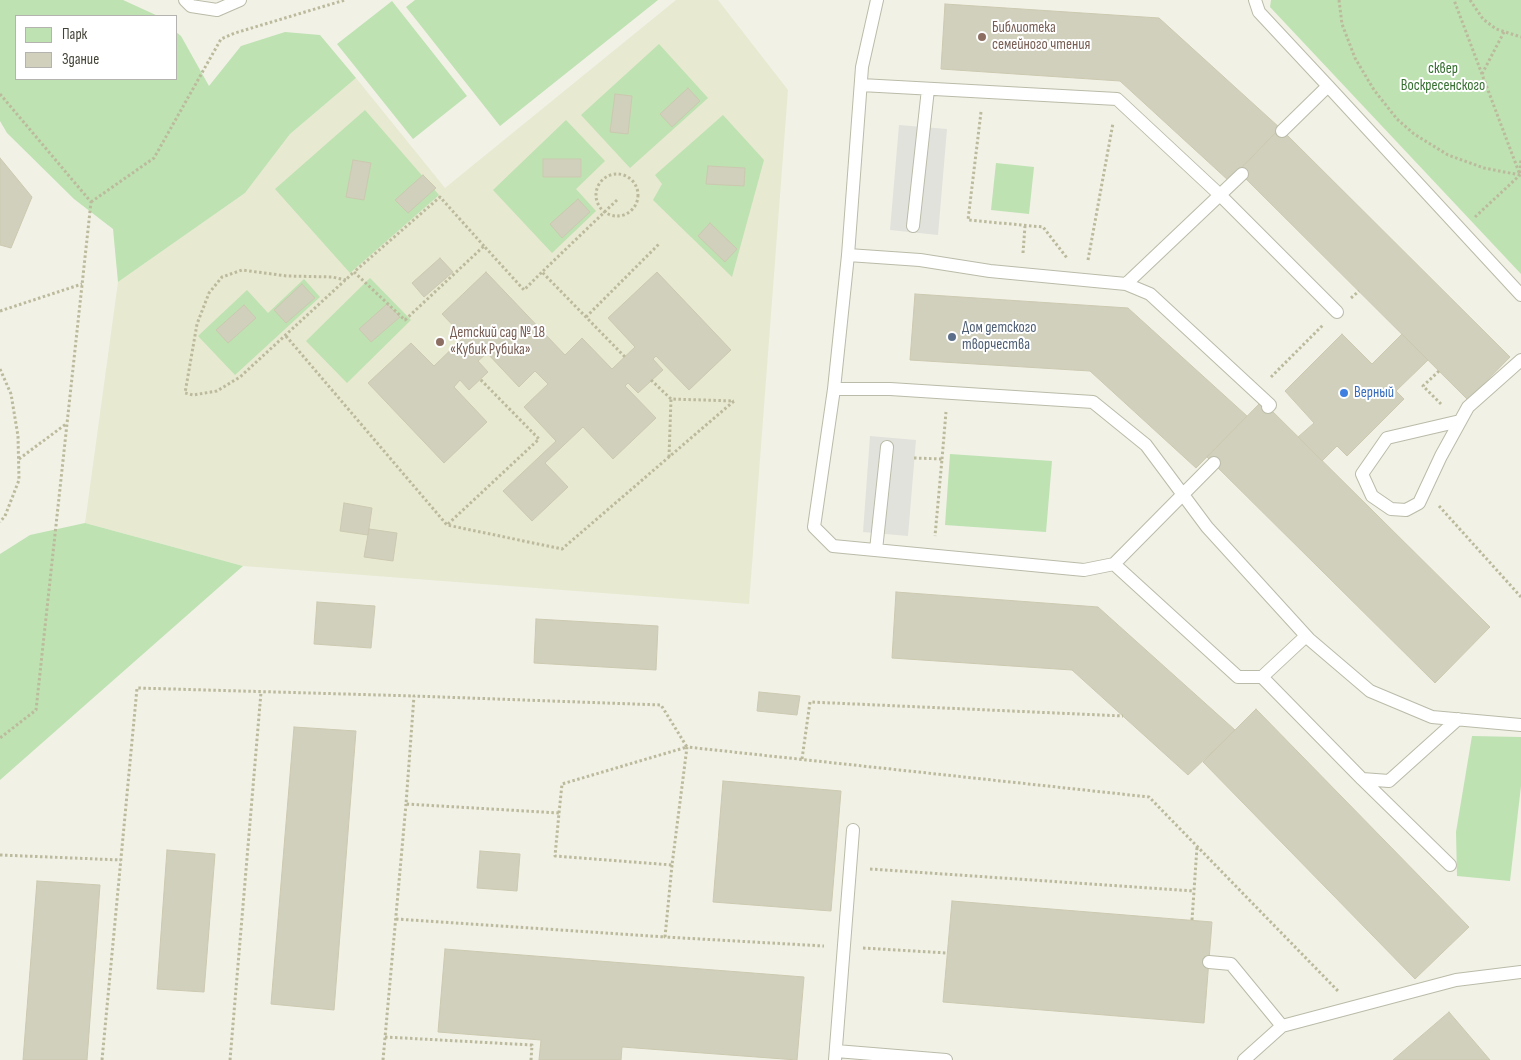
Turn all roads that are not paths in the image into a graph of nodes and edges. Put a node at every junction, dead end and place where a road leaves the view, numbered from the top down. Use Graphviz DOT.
graph roads {
  1 [pos="185,0"];
  2 [pos="240,0"];
  3 [pos="877,0"];
  4 [pos="1255,0"];
  5 [pos="861,85"];
  6 [pos="1328,86"];
  7 [pos="928,89"];
  8 [pos="1282,130"];
  9 [pos="1242,174"];
  10 [pos="1220,195"];
  11 [pos="914,226"];
  12 [pos="848,255"];
  13 [pos="1126,284"];
  14 [pos="1521,295"];
  15 [pos="1337,312"];
  16 [pos="1521,360"];
  17 [pos="834,389"];
  18 [pos="1268,407"];
  19 [pos="1460,422"];
  20 [pos="887,447"];
  21 [pos="1214,463"];
  22 [pos="1183,495"];
  23 [pos="876,550"];
  24 [pos="1114,564"];
  25 [pos="1306,636"];
  26 [pos="1262,677"];
  27 [pos="1458,719"];
  28 [pos="1521,725"];
  29 [pos="1362,779"];
  30 [pos="853,830"];
  31 [pos="1450,865"];
  32 [pos="1209,962"];
  33 [pos="1521,972"];
  34 [pos="1282,1026"];
  35 [pos="835,1055"];
  36 [pos="946,1060"];
  37 [pos="1244,1060"];
  1 -- 2 [label="lane"];
  3 -- 5 [label="lane"];
  4 -- 6 [label="lane"];
  5 -- 7 [label="lane"];
  5 -- 12 [label="lane"];
  6 -- 8 [label="lane"];
  6 -- 14 [label="lane"];
  7 -- 10 [label="lane"];
  7 -- 11 [label="lane"];
  9 -- 10 [label="lane"];
  10 -- 13 [label="lane"];
  10 -- 15 [label="lane"];
  12 -- 13 [label="lane"];
  12 -- 17 [label="lane"];
  13 -- 18 [label="lane"];
  16 -- 19 [label="lane"];
  17 -- 22 [label="lane"];
  17 -- 23 [label="lane"];
  19 -- 19 [label="lane"];
  20 -- 23 [label="lane"];
  21 -- 22 [label="lane"];
  22 -- 24 [label="lane"];
  22 -- 25 [label="lane"];
  23 -- 24 [label="lane"];
  24 -- 26 [label="lane"];
  25 -- 26 [label="lane"];
  25 -- 27 [label="lane"];
  26 -- 29 [label="lane"];
  27 -- 28 [label="lane"];
  27 -- 29 [label="lane"];
  29 -- 31 [label="lane"];
  30 -- 35 [label="lane"];
  32 -- 34 [label="lane"];
  33 -- 34 [label="lane"];
  34 -- 37 [label="lane"];
  35 -- 36 [label="lane"];
}
